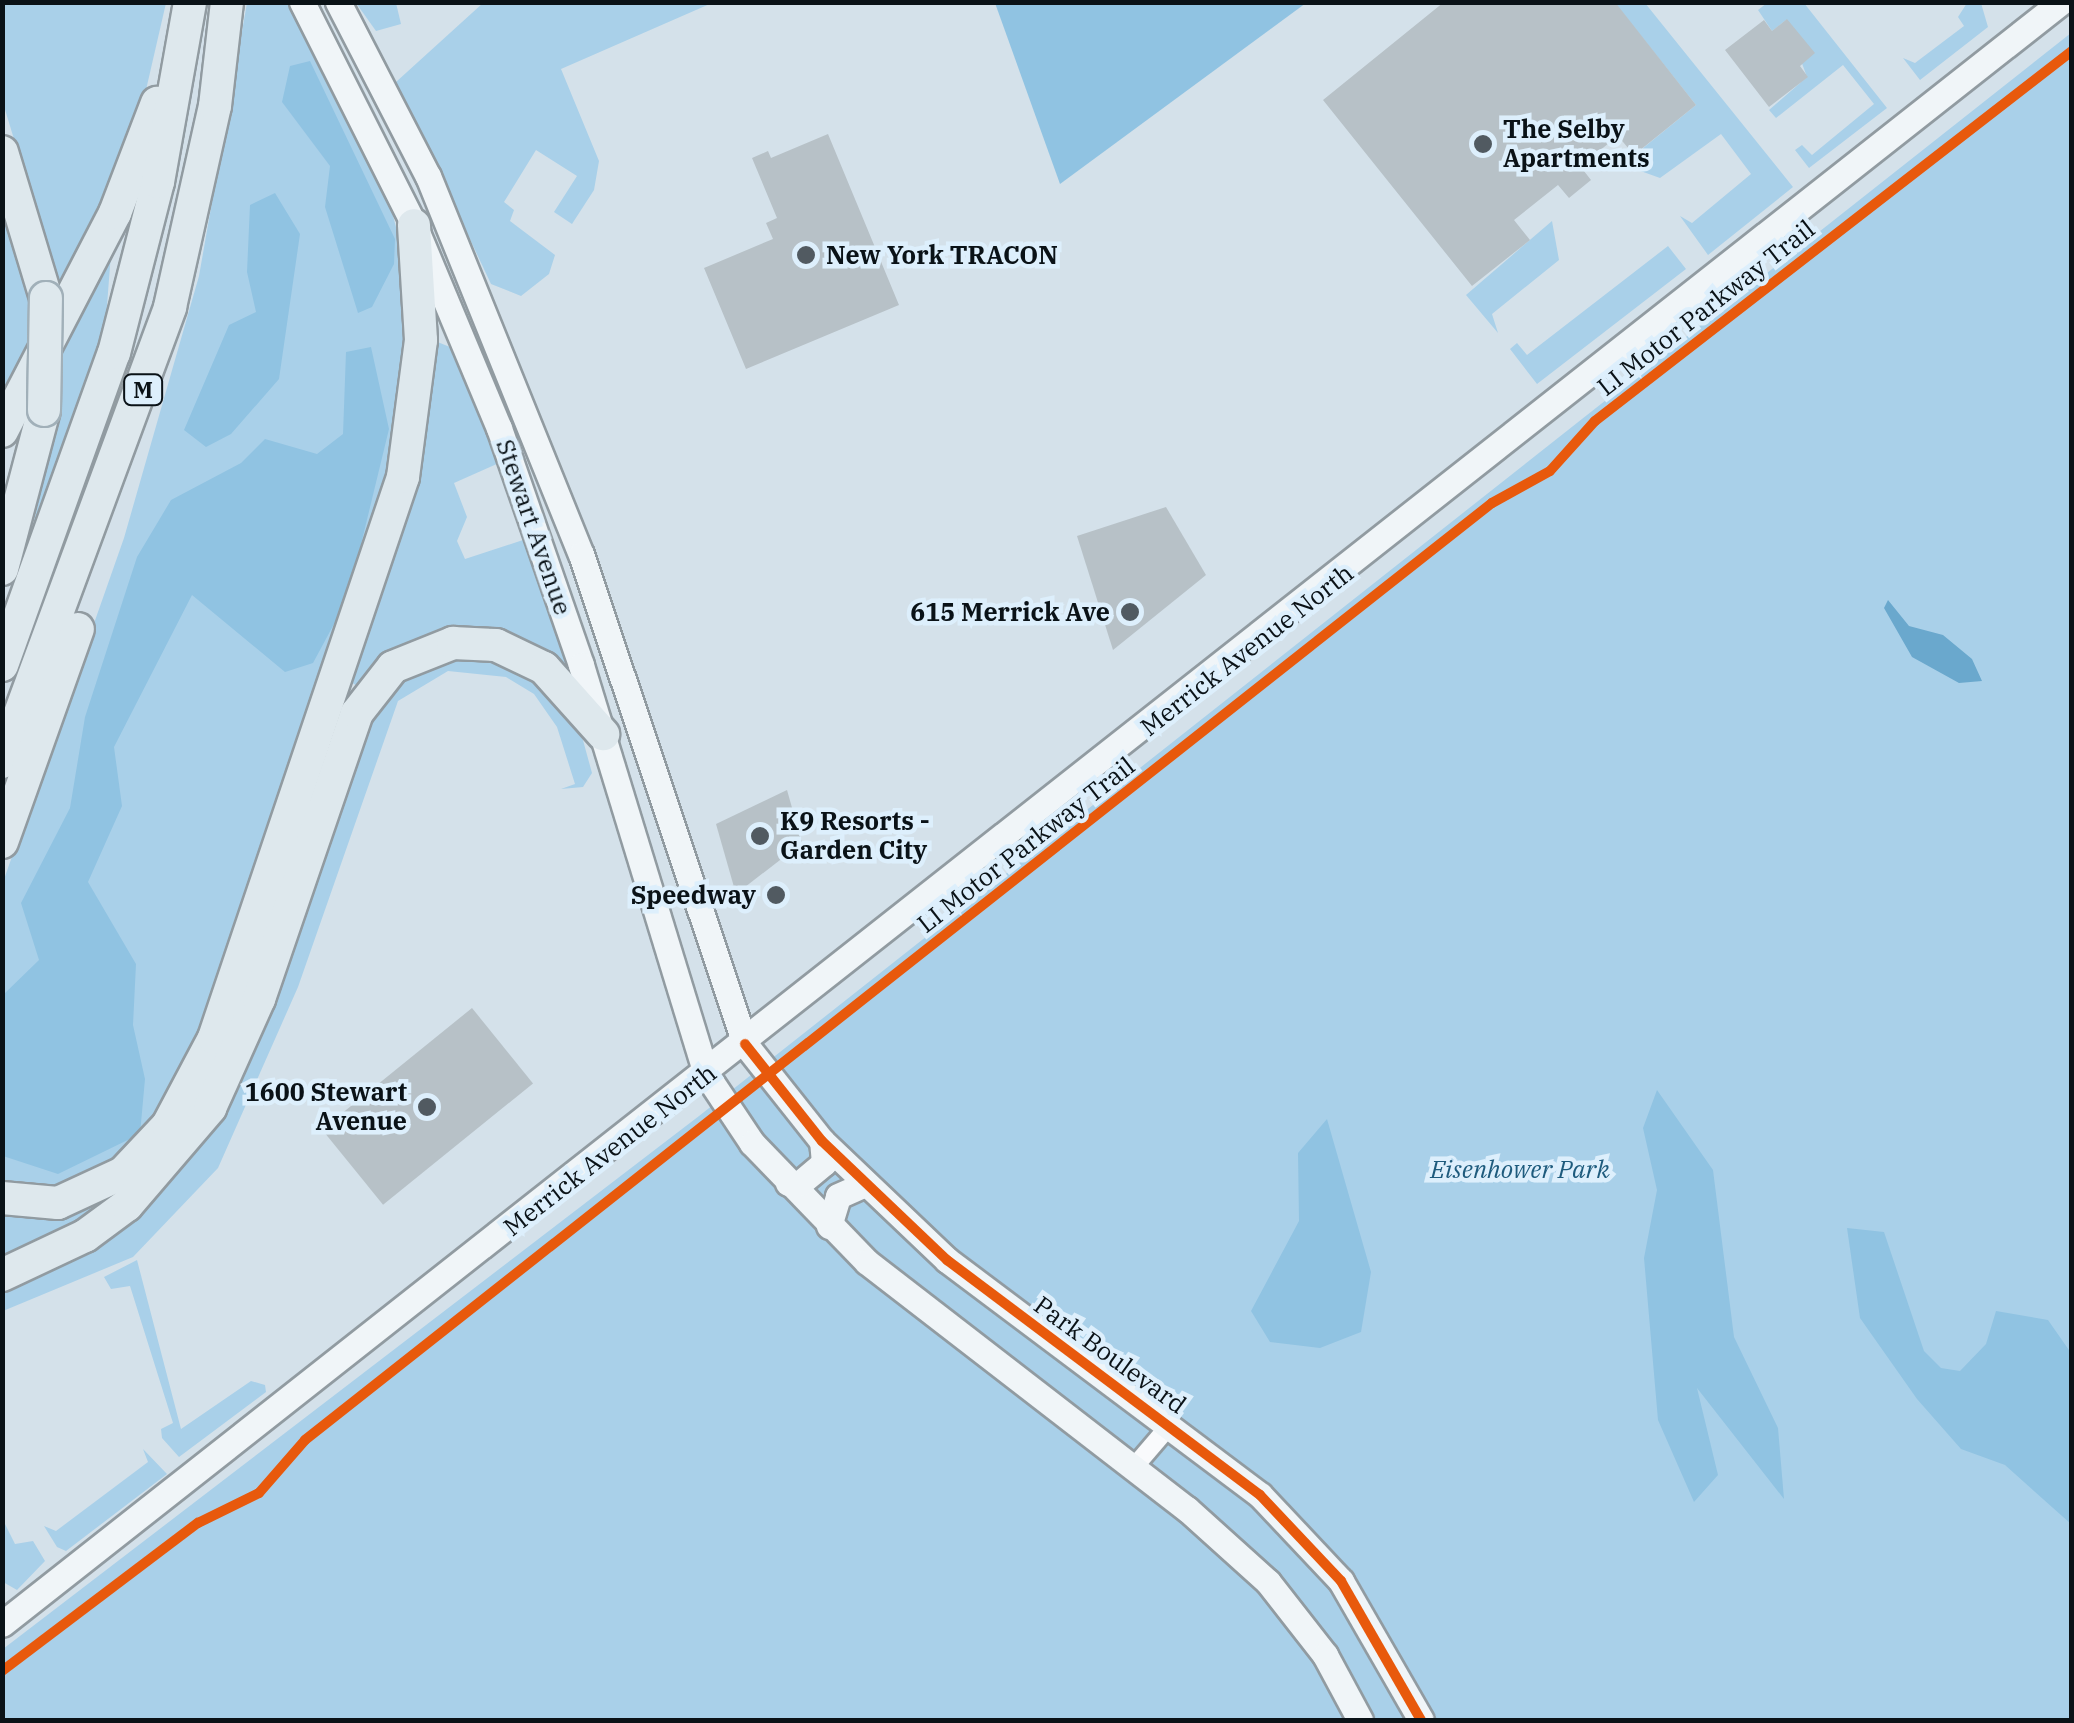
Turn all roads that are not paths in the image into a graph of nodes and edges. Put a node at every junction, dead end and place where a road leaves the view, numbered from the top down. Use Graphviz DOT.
graph roads {
  1 [pos="228,2"];
  2 [pos="302,2"];
  3 [pos="338,2"];
  4 [pos="2061,2"];
  5 [pos="188,13"];
  6 [pos="2,152"];
  7 [pos="414,225"];
  8 [pos="488,319"];
  9 [pos="464,338"];
  10 [pos="500,348"];
  11 [pos="2,431"];
  12 [pos="126,440"];
  13 [pos="538,534"];
  14 [pos="581,554"];
  15 [pos="2,568"];
  16 [pos="605,627"];
  17 [pos="581,665"];
  18 [pos="2,666"];
  19 [pos="603,734"];
  20 [pos="2,762"];
  21 [pos="2,842"];
  22 [pos="745,1044"];
  23 [pos="706,1074"];
  24 [pos="822,1141"];
  25 [pos="788,1183"];
  26 [pos="865,1184"];
  27 [pos="2,1198"];
  28 [pos="829,1226"];
  29 [pos="2,1275"];
  30 [pos="1171,1424"];
  31 [pos="1134,1467"];
  32 [pos="2,1624"];
  33 [pos="1360,1720"];
  34 [pos="1421,1720"];
  1 -- 12 [label="highway, M"];
  2 -- 7 [label="main road, Stewart Avenue"];
  3 -- 8 [label="main road, Stewart Avenue"];
  4 -- 22 [label="main road, Merrick Avenue North"];
  5 -- 11 [label="highway"];
  5 -- 18 [label="highway, M"];
  6 -- 15 [label="highway, bridge"];
  7 -- 9 [label="main road, Stewart Avenue"];
  7 -- 27 [label="highway"];
  8 -- 9 [label="main road"];
  8 -- 10 [label="main road, Stewart Avenue"];
  9 -- 10 [label="main road"];
  9 -- 13 [label="main road, Stewart Avenue"];
  10 -- 14 [label="main road, Stewart Avenue"];
  12 -- 20 [label="highway, M"];
  12 -- 21 [label="highway"];
  13 -- 14 [label="main road"];
  13 -- 17 [label="main road, Stewart Avenue"];
  14 -- 16 [label="main road, Stewart Avenue"];
  16 -- 17 [label="main road"];
  16 -- 22 [label="main road, Stewart Avenue"];
  17 -- 19 [label="main road, Stewart Avenue"];
  19 -- 23 [label="main road, Stewart Avenue"];
  19 -- 29 [label="highway"];
  22 -- 23 [label="main road, Merrick Avenue North"];
  22 -- 24 [label="main road, Park Boulevard"];
  23 -- 25 [label="main road"];
  23 -- 32 [label="main road, Merrick Avenue North"];
  24 -- 25 [label="main road"];
  24 -- 26 [label="main road, Park Boulevard"];
  25 -- 28 [label="main road"];
  26 -- 28 [label="main road"];
  26 -- 30 [label="main road, Park Boulevard"];
  28 -- 31 [label="main road"];
  30 -- 31 [label="street, Park Boulevard"];
  30 -- 34 [label="main road, Park Boulevard"];
  31 -- 33 [label="main road"];
}
